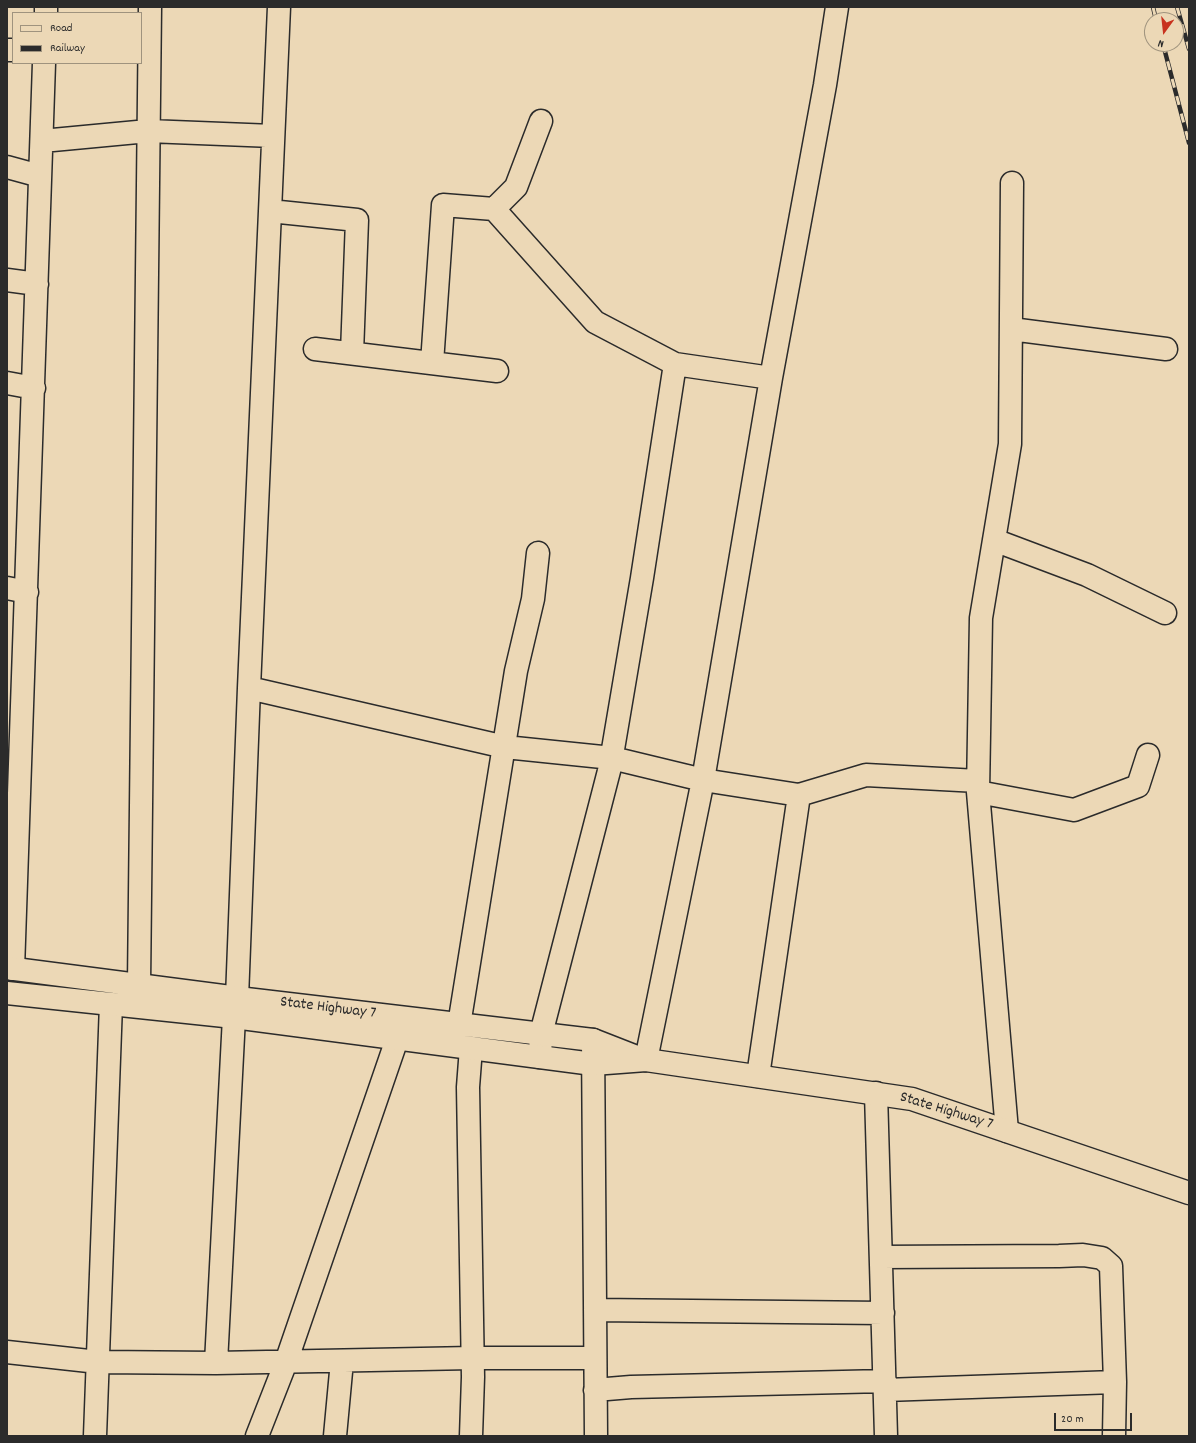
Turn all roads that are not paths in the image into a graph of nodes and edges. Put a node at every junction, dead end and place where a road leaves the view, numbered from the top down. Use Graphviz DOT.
graph roads {
  1 [pos="150,7"];
  2 [pos="279,7"];
  3 [pos="837,7"];
  4 [pos="44,64"];
  5 [pos="541,120"];
  6 [pos="148,131"];
  7 [pos="273,136"];
  8 [pos="42,141"];
  9 [pos="7,167"];
  10 [pos="40,176"];
  11 [pos="1012,183"];
  12 [pos="494,208"];
  13 [pos="270,210"];
  14 [pos="7,280"];
  15 [pos="37,284"];
  16 [pos="1011,329"];
  17 [pos="315,349"];
  18 [pos="1166,350"];
  19 [pos="352,353"];
  20 [pos="432,363"];
  21 [pos="675,364"];
  22 [pos="497,371"];
  23 [pos="771,378"];
  24 [pos="7,383"];
  25 [pos="34,388"];
  26 [pos="994,540"];
  27 [pos="538,553"];
  28 [pos="17,590"];
  29 [pos="1165,613"];
  30 [pos="249,688"];
  31 [pos="504,747"];
  32 [pos="1148,755"];
  33 [pos="612,758"];
  34 [pos="703,780"];
  35 [pos="978,786"];
  36 [pos="799,794"];
  37 [pos="10,969"];
  38 [pos="139,985"];
  39 [pos="7,993"];
  40 [pos="111,1004"];
  41 [pos="236,1007"];
  42 [pos="459,1025"];
  43 [pos="541,1034"];
  44 [pos="397,1039"];
  45 [pos="593,1040"];
  46 [pos="471,1048"];
  47 [pos="540,1057"];
  48 [pos="646,1060"];
  49 [pos="593,1064"];
  50 [pos="758,1076"];
  51 [pos="876,1093"];
  52 [pos="1007,1131"];
  53 [pos="1189,1193"];
  54 [pos="881,1257"];
  55 [pos="595,1310"];
  56 [pos="883,1314"];
  57 [pos="7,1352"];
  58 [pos="472,1358"];
  59 [pos="595,1358"];
  60 [pos="342,1361"];
  61 [pos="98,1362"];
  62 [pos="286,1362"];
  63 [pos="216,1363"];
  64 [pos="1115,1382"];
  65 [pos="885,1385"];
  66 [pos="595,1390"];
  67 [pos="95,1436"];
  68 [pos="257,1436"];
  69 [pos="335,1436"];
  70 [pos="471,1436"];
  71 [pos="596,1436"];
  72 [pos="886,1436"];
  73 [pos="1114,1436"];
  1 -- 6 [label="street"];
  2 -- 7 [label="street"];
  3 -- 23 [label="street"];
  4 -- 8 [label="street"];
  5 -- 12 [label="street"];
  6 -- 7 [label="street"];
  6 -- 8 [label="street"];
  6 -- 38 [label="street"];
  7 -- 13 [label="street"];
  8 -- 10 [label="street"];
  9 -- 10 [label="street"];
  10 -- 15 [label="street"];
  11 -- 16 [label="street"];
  12 -- 20 [label="street"];
  12 -- 21 [label="street"];
  13 -- 19 [label="street"];
  13 -- 30 [label="street"];
  14 -- 15 [label="street"];
  15 -- 25 [label="street"];
  16 -- 18 [label="street"];
  16 -- 26 [label="street"];
  17 -- 19 [label="street"];
  19 -- 20 [label="street"];
  20 -- 22 [label="street"];
  21 -- 23 [label="street"];
  21 -- 33 [label="street"];
  23 -- 34 [label="street"];
  24 -- 25 [label="street"];
  25 -- 28 [label="street"];
  26 -- 29 [label="street"];
  26 -- 35 [label="street"];
  27 -- 31 [label="street"];
  28 -- 37 [label="street"];
  30 -- 31 [label="street"];
  30 -- 41 [label="street"];
  31 -- 33 [label="street"];
  31 -- 42 [label="street"];
  32 -- 35 [label="street"];
  33 -- 34 [label="street"];
  33 -- 43 [label="street"];
  34 -- 36 [label="street"];
  34 -- 48 [label="street"];
  35 -- 36 [label="street"];
  35 -- 52 [label="street"];
  36 -- 50 [label="street"];
  37 -- 38 [label="street, State Highway 7"];
  38 -- 41 [label="street, State Highway 7"];
  39 -- 40 [label="street, State Highway 7"];
  40 -- 41 [label="street, State Highway 7"];
  40 -- 61 [label="street"];
  41 -- 42 [label="street, State Highway 7"];
  41 -- 44 [label="street, State Highway 7"];
  41 -- 63 [label="street"];
  42 -- 43 [label="street, State Highway 7"];
  43 -- 45 [label="street, State Highway 7"];
  43 -- 47 [label="street"];
  44 -- 46 [label="street, State Highway 7"];
  44 -- 62 [label="street"];
  45 -- 48 [label="street, State Highway 7"];
  45 -- 49 [label="street"];
  46 -- 47 [label="street, State Highway 7"];
  46 -- 58 [label="street"];
  47 -- 49 [label="street, State Highway 7"];
  48 -- 49 [label="street, State Highway 7"];
  48 -- 50 [label="street, State Highway 7"];
  49 -- 55 [label="street"];
  50 -- 51 [label="street, State Highway 7"];
  51 -- 52 [label="street, State Highway 7"];
  51 -- 54 [label="street"];
  52 -- 53 [label="street, State Highway 7"];
  54 -- 56 [label="street"];
  54 -- 64 [label="street"];
  55 -- 56 [label="street"];
  55 -- 59 [label="street"];
  56 -- 65 [label="street"];
  57 -- 61 [label="street"];
  58 -- 59 [label="street"];
  58 -- 60 [label="street"];
  58 -- 70 [label="street"];
  59 -- 66 [label="street"];
  60 -- 62 [label="street"];
  60 -- 69 [label="street"];
  61 -- 63 [label="street"];
  61 -- 67 [label="street"];
  62 -- 63 [label="street"];
  62 -- 68 [label="street"];
  64 -- 65 [label="street"];
  64 -- 73 [label="street"];
  65 -- 66 [label="street"];
  65 -- 72 [label="street"];
  66 -- 71 [label="street"];
}
